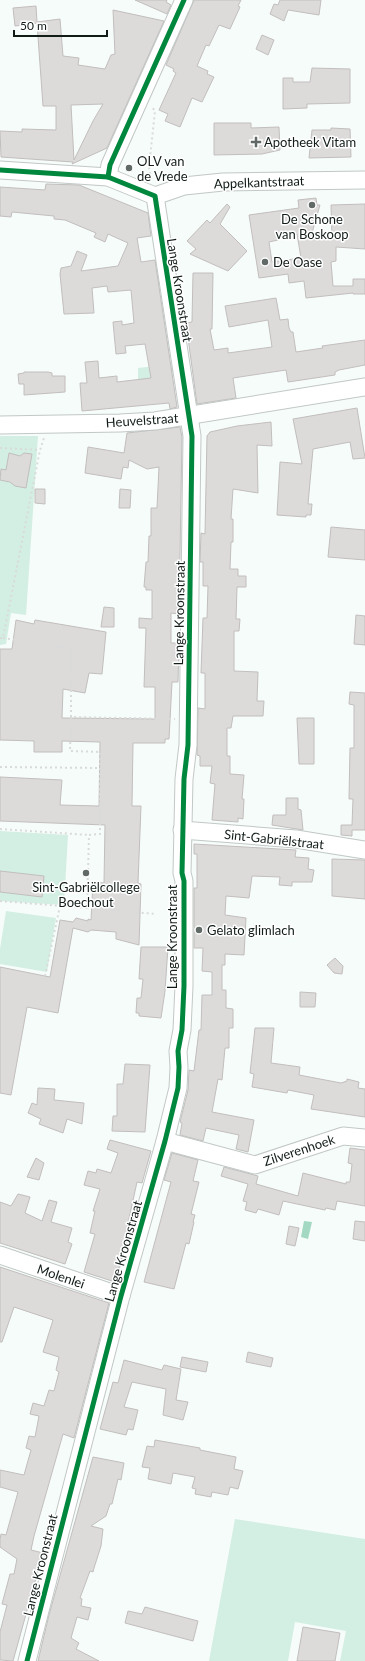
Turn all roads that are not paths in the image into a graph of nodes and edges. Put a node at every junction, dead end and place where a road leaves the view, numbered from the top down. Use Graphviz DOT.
graph roads {
  1 [pos="184,0"];
  2 [pos="0,170"];
  3 [pos="108,177"];
  4 [pos="365,180"];
  5 [pos="155,196"];
  6 [pos="365,387"];
  7 [pos="190,416"];
  8 [pos="0,425"];
  9 [pos="182,830"];
  10 [pos="365,850"];
  11 [pos="365,1138"];
  12 [pos="165,1141"];
  13 [pos="0,1255"];
  14 [pos="121,1296"];
  15 [pos="27,1661"];
  1 -- 3 [label="street"];
  2 -- 3 [label="street"];
  3 -- 5 [label="street"];
  4 -- 5 [label="street, Appelkantstraat"];
  5 -- 7 [label="street, Lange Kroonstraat"];
  6 -- 7 [label="street, Heuvelstraat"];
  7 -- 8 [label="street, Heuvelstraat"];
  7 -- 9 [label="street, Lange Kroonstraat"];
  9 -- 10 [label="street, Sint-Gabriëlstraat"];
  9 -- 12 [label="street, Lange Kroonstraat"];
  11 -- 12 [label="street, Zilverenhoek"];
  12 -- 14 [label="street, Lange Kroonstraat"];
  13 -- 14 [label="street, Molenlei"];
  14 -- 15 [label="street, Lange Kroonstraat"];
}
